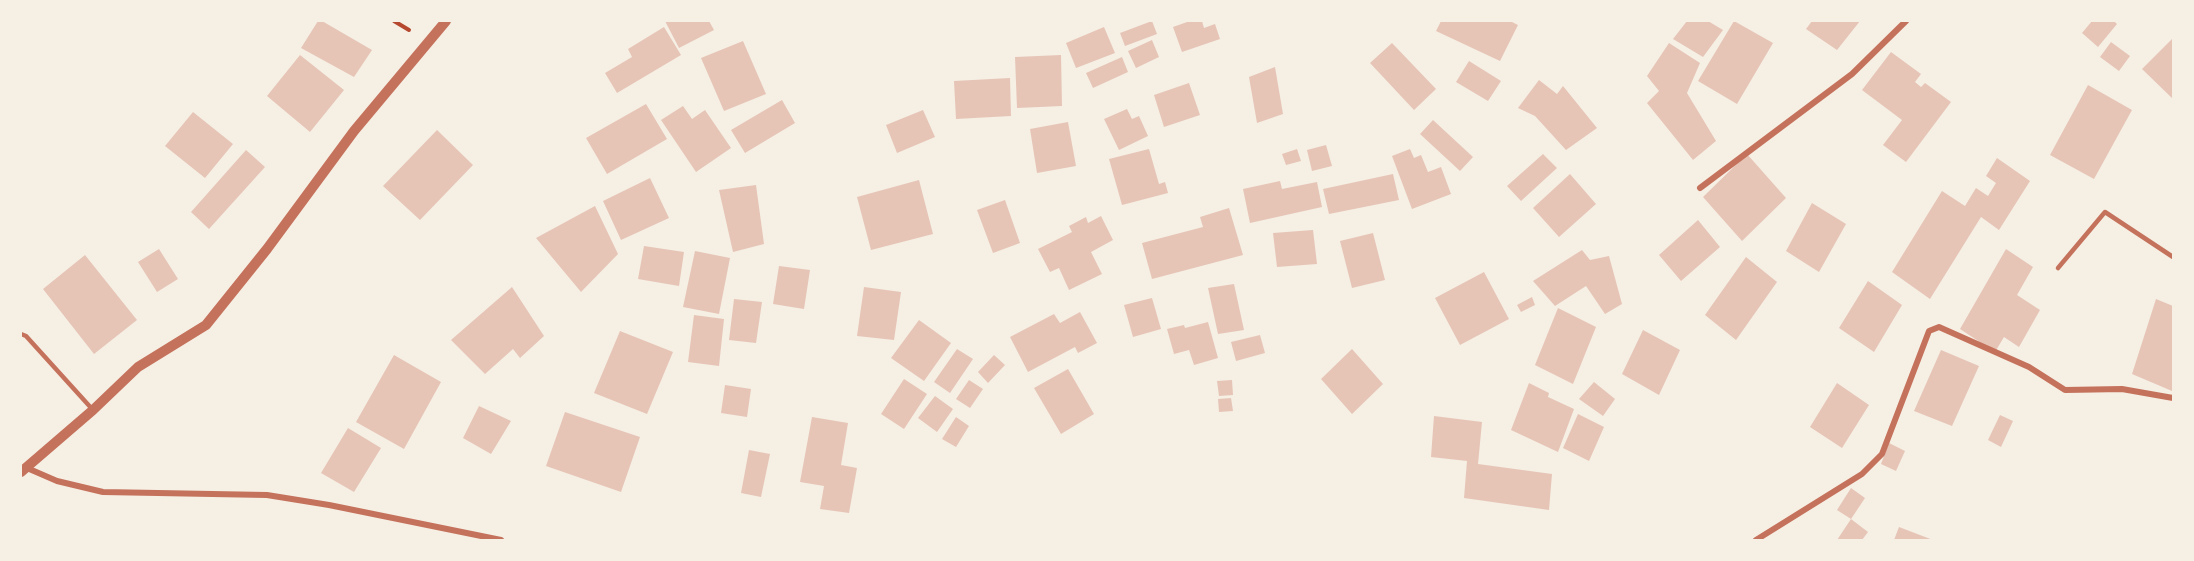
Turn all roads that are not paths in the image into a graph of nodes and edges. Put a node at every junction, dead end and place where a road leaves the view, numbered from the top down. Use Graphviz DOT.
graph roads {
  1 [pos="446,21"];
  2 [pos="1906,21"];
  3 [pos="1700,188"];
  4 [pos="2173,257"];
  5 [pos="2058,268"];
  6 [pos="21,334"];
  7 [pos="2173,398"];
  8 [pos="93,410"];
  9 [pos="24,470"];
  10 [pos="501,540"];
  11 [pos="1756,540"];
  1 -- 8 [label="street"];
  2 -- 3 [label="street"];
  4 -- 5 [label="lane"];
  6 -- 8 [label="lane"];
  7 -- 11 [label="street"];
  8 -- 9 [label="street"];
  9 -- 10 [label="street"];
}
